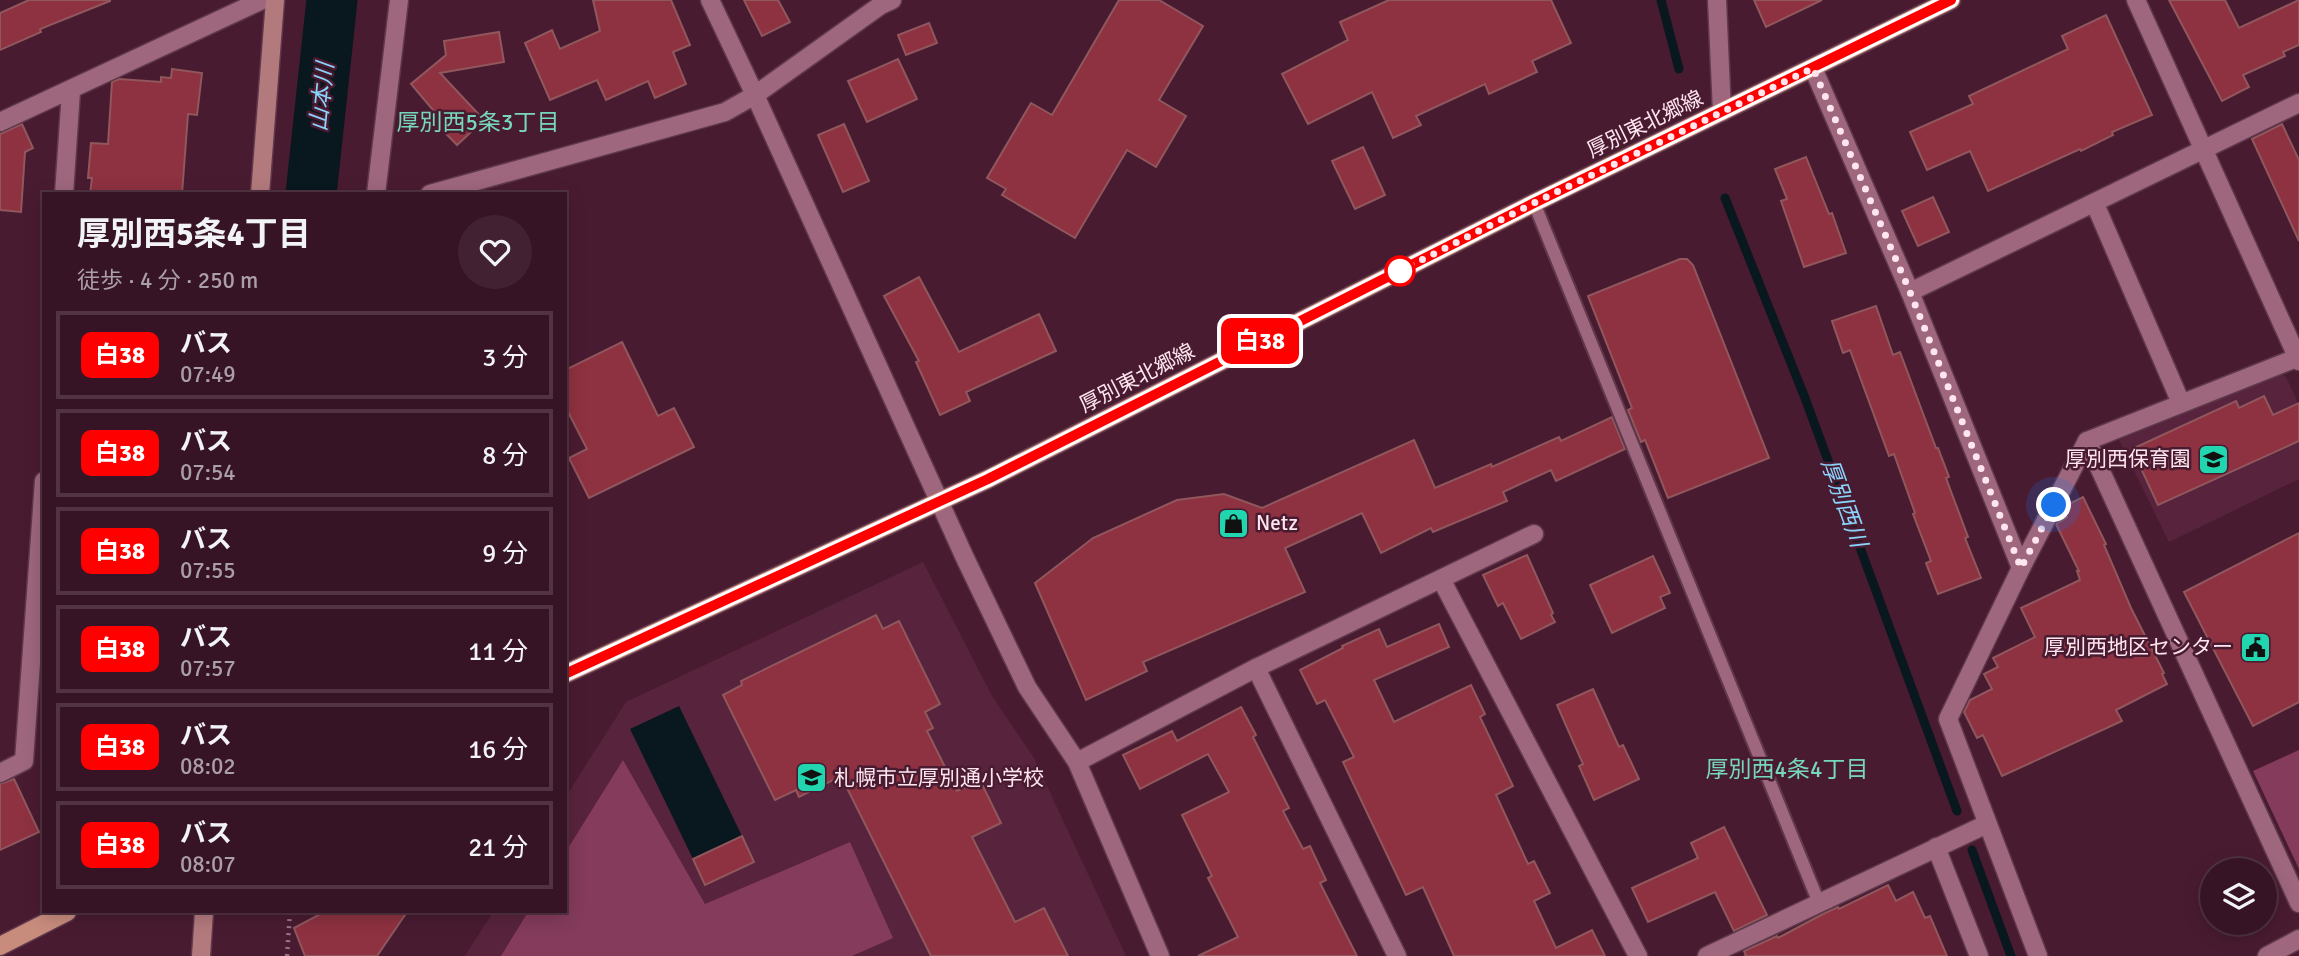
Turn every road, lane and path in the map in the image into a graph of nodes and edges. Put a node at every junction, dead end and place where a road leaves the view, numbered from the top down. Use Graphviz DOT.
graph roads {
  1 [pos="262,0"];
  2 [pos="275,0"];
  3 [pos="399,0"];
  4 [pos="710,0"];
  5 [pos="892,0"];
  6 [pos="1717,0"];
  7 [pos="1951,0"];
  8 [pos="2136,0"];
  9 [pos="1813,68"];
  10 [pos="71,91"];
  11 [pos="755,95"];
  12 [pos="2299,103"];
  13 [pos="1723,112"];
  14 [pos="0,122"];
  15 [pos="2202,148"];
  16 [pos="64,192"];
  17 [pos="260,192"];
  18 [pos="376,192"];
  19 [pos="437,192"];
  20 [pos="1534,203"];
  21 [pos="2095,204"];
  22 [pos="1910,292"];
  23 [pos="2299,359"];
  24 [pos="2181,403"];
  25 [pos="2087,441"];
  26 [pos="939,501"];
  27 [pos="42,509"];
  28 [pos="1534,534"];
  29 [pos="2021,568"];
  30 [pos="1441,579"];
  31 [pos="1256,668"];
  32 [pos="567,673"];
  33 [pos="1077,762"];
  34 [pos="0,773"];
  35 [pos="1987,824"];
  36 [pos="1936,848"];
  37 [pos="1819,902"];
  38 [pos="2299,904"];
  39 [pos="65,913"];
  40 [pos="204,913"];
  41 [pos="290,913"];
  42 [pos="2299,939"];
  43 [pos="0,946"];
  44 [pos="201,956"];
  45 [pos="288,956"];
  46 [pos="1160,956"];
  47 [pos="1397,956"];
  48 [pos="1638,956"];
  49 [pos="1707,956"];
  50 [pos="1979,956"];
  51 [pos="2038,956"];
  52 [pos="2267,956"];
  1 -- 10 [label="street"];
  2 -- 17 [label="street"];
  3 -- 18 [label="street"];
  4 -- 11 [label="street"];
  5 -- 11 [label="street"];
  6 -- 13 [label="street"];
  7 -- 9 [label="main road, 厚別東北郷線"];
  8 -- 15 [label="street"];
  9 -- 13 [label="main road, 厚別東北郷線"];
  9 -- 22 [label="street"];
  10 -- 14 [label="street"];
  10 -- 16 [label="street"];
  11 -- 19 [label="street"];
  11 -- 26 [label="street"];
  12 -- 15 [label="street"];
  13 -- 20 [label="main road, 厚別東北郷線"];
  15 -- 21 [label="street"];
  15 -- 23 [label="street"];
  20 -- 26 [label="main road, 厚別東北郷線"];
  20 -- 37 [label="lane"];
  21 -- 22 [label="street"];
  21 -- 24 [label="street"];
  22 -- 29 [label="street"];
  23 -- 24 [label="street"];
  24 -- 25 [label="street"];
  25 -- 29 [label="street"];
  25 -- 38 [label="street"];
  26 -- 32 [label="main road, 厚別東北郷線"];
  26 -- 33 [label="street"];
  27 -- 34 [label="street"];
  28 -- 30 [label="street"];
  29 -- 35 [label="street"];
  30 -- 31 [label="street"];
  30 -- 48 [label="street"];
  31 -- 33 [label="street"];
  31 -- 47 [label="street"];
  33 -- 46 [label="street"];
  35 -- 36 [label="street"];
  35 -- 51 [label="street"];
  36 -- 37 [label="street"];
  36 -- 50 [label="street"];
  37 -- 49 [label="street"];
  39 -- 43 [label="main road"];
  40 -- 44 [label="street"];
  41 -- 45 [label="path"];
  42 -- 52 [label="street"];
}
